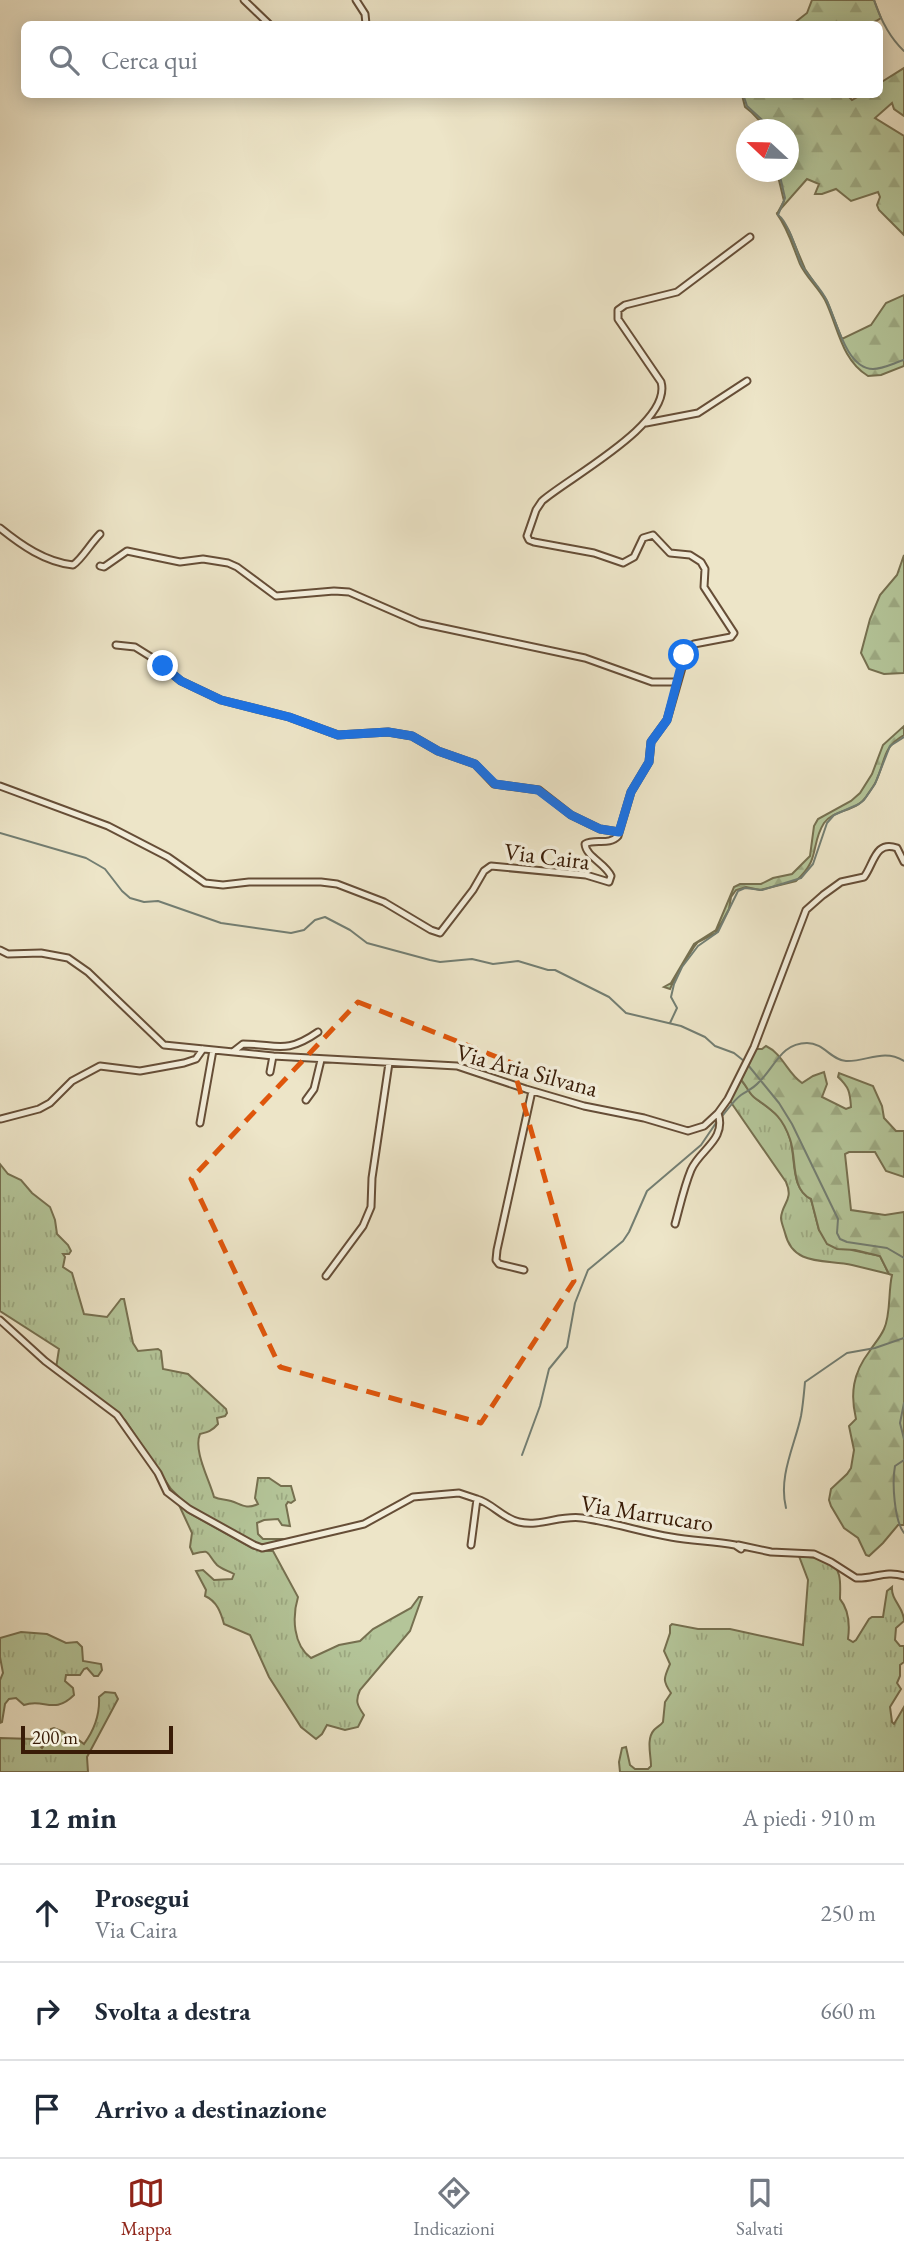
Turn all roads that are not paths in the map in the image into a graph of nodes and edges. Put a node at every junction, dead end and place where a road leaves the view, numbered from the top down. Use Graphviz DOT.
graph roads {
  1 [pos="244,0"];
  2 [pos="356,0"];
  3 [pos="266,21"];
  4 [pos="366,21"];
  5 [pos="750,237"];
  6 [pos="747,381"];
  7 [pos="646,423"];
  8 [pos="0,528"];
  9 [pos="100,534"];
  10 [pos="100,566"];
  11 [pos="116,645"];
  12 [pos="677,682"];
  13 [pos="0,786"];
  14 [pos="619,832"];
  15 [pos="904,862"];
  16 [pos="0,950"];
  17 [pos="318,1031"];
  18 [pos="203,1049"];
  19 [pos="213,1050"];
  20 [pos="234,1051"];
  21 [pos="273,1056"];
  22 [pos="321,1059"];
  23 [pos="389,1062"];
  24 [pos="270,1072"];
  25 [pos="532,1091"];
  26 [pos="306,1100"];
  27 [pos="718,1113"];
  28 [pos="1,1119"];
  29 [pos="200,1123"];
  30 [pos="675,1224"];
  31 [pos="524,1270"];
  32 [pos="326,1276"];
  33 [pos="0,1321"];
  34 [pos="477,1499"];
  35 [pos="471,1545"];
  36 [pos="904,1576"];
  1 -- 3 [label="street"];
  2 -- 4 [label="street"];
  5 -- 7 [label="street, Via Caira"];
  6 -- 7 [label="street, Via Caira"];
  7 -- 12 [label="street, Via Caira"];
  8 -- 9 [label="street"];
  10 -- 12 [label="street"];
  11 -- 14 [label="street"];
  12 -- 14 [label="street, Via Caira"];
  13 -- 14 [label="street, Via Caira"];
  15 -- 27 [label="street, Via Aria Silvana"];
  16 -- 18 [label="street, Via Aria Silvana"];
  17 -- 20 [label="street, Via Aria Silvana"];
  18 -- 19 [label="street, Via Aria Silvana"];
  18 -- 28 [label="street"];
  19 -- 20 [label="street, Via Aria Silvana"];
  19 -- 29 [label="street"];
  20 -- 21 [label="street, Via Aria Silvana"];
  21 -- 22 [label="street, Via Aria Silvana"];
  21 -- 24 [label="street"];
  22 -- 23 [label="street, Via Aria Silvana"];
  22 -- 26 [label="street"];
  23 -- 25 [label="street, Via Aria Silvana"];
  23 -- 32 [label="street"];
  25 -- 27 [label="street, Via Aria Silvana"];
  25 -- 31 [label="street"];
  27 -- 30 [label="street, Via Aria Silvana"];
  33 -- 34 [label="street, Via Marrucaro"];
  34 -- 35 [label="street"];
  34 -- 36 [label="street, Via Marrucaro"];
}
